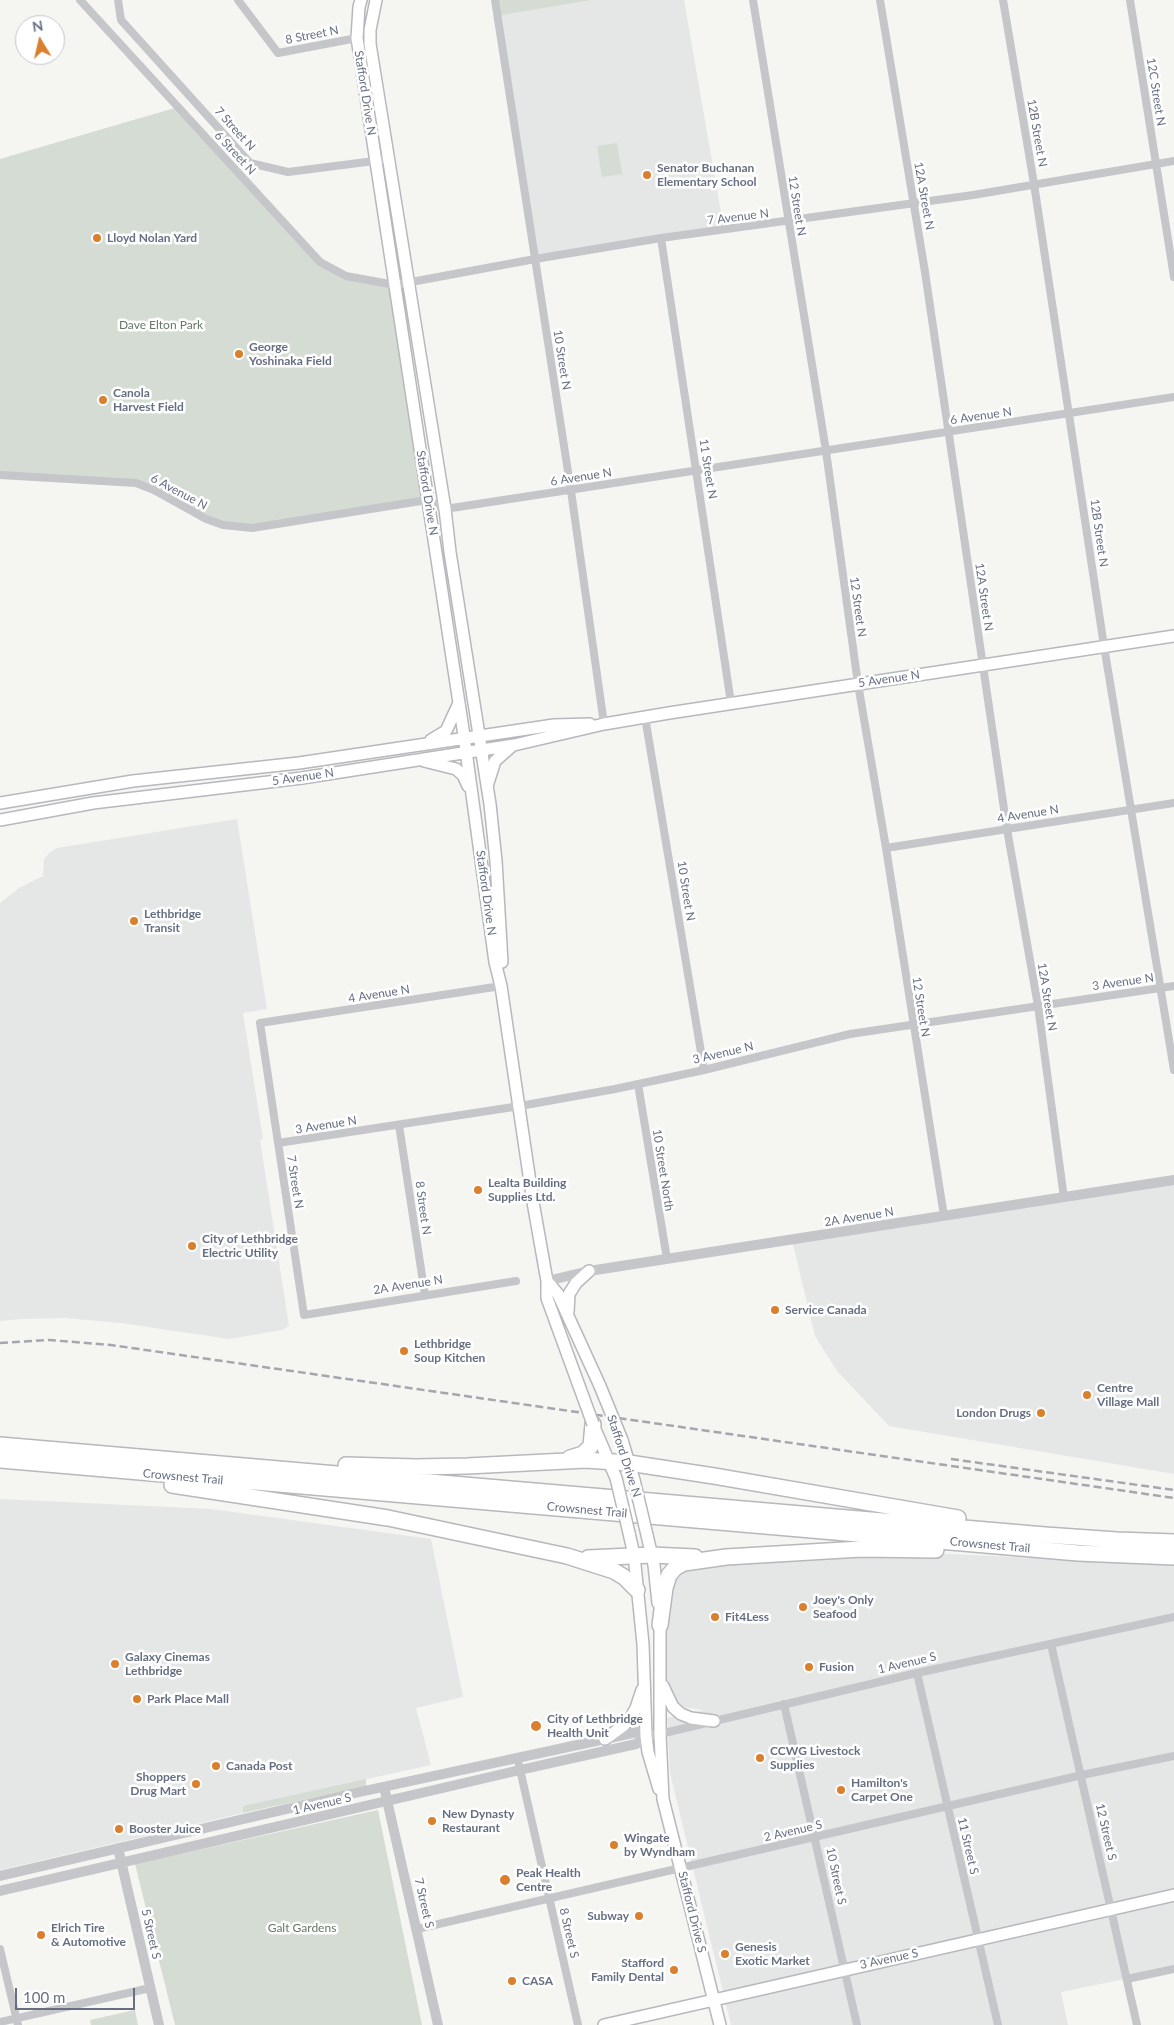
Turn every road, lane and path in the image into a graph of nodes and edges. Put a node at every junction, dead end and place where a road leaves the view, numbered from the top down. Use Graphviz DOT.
graph roads {
  1 [pos="80,0"];
  2 [pos="118,0"];
  3 [pos="238,0"];
  4 [pos="361,0"];
  5 [pos="376,0"];
  6 [pos="495,0"];
  7 [pos="753,0"];
  8 [pos="880,0"];
  9 [pos="1003,0"];
  10 [pos="1130,0"];
  11 [pos="357,38"];
  12 [pos="390,159"];
  13 [pos="376,161"];
  14 [pos="1174,161"];
  15 [pos="1156,164"];
  16 [pos="1034,184"];
  17 [pos="913,203"];
  18 [pos="788,222"];
  19 [pos="661,238"];
  20 [pos="535,259"];
  21 [pos="1174,277"];
  22 [pos="409,283"];
  23 [pos="396,285"];
  24 [pos="1174,397"];
  25 [pos="1070,413"];
  26 [pos="949,432"];
  27 [pos="826,451"];
  28 [pos="697,471"];
  29 [pos="0,475"];
  30 [pos="570,491"];
  31 [pos="427,500"];
  32 [pos="445,509"];
  33 [pos="1174,636"];
  34 [pos="1104,646"];
  35 [pos="982,665"];
  36 [pos="858,684"];
  37 [pos="459,703"];
  38 [pos="731,703"];
  39 [pos="645,717"];
  40 [pos="604,724"];
  41 [pos="478,736"];
  42 [pos="465,738"];
  43 [pos="422,744"];
  44 [pos="514,745"];
  45 [pos="480,750"];
  46 [pos="466,752"];
  47 [pos="418,759"];
  48 [pos="486,787"];
  49 [pos="473,796"];
  50 [pos="0,803"];
  51 [pos="1174,803"];
  52 [pos="1132,810"];
  53 [pos="0,820"];
  54 [pos="1007,829"];
  55 [pos="886,848"];
  56 [pos="501,986"];
  57 [pos="1174,986"];
  58 [pos="1161,988"];
  59 [pos="1038,1006"];
  60 [pos="260,1023"];
  61 [pos="913,1025"];
  62 [pos="704,1070"];
  63 [pos="1174,1070"];
  64 [pos="638,1084"];
  65 [pos="520,1106"];
  66 [pos="400,1125"];
  67 [pos="278,1143"];
  68 [pos="1174,1180"];
  69 [pos="1064,1198"];
  70 [pos="944,1216"];
  71 [pos="667,1259"];
  72 [pos="589,1272"];
  73 [pos="516,1281"];
  74 [pos="547,1281"];
  75 [pos="425,1295"];
  76 [pos="304,1314"];
  77 [pos="568,1316"];
  78 [pos="595,1433"];
  79 [pos="0,1445"];
  80 [pos="127,1456"];
  81 [pos="562,1460"];
  82 [pos="0,1461"];
  83 [pos="607,1461"];
  84 [pos="628,1463"];
  85 [pos="33,1464"];
  86 [pos="1046,1535"];
  87 [pos="1174,1542"];
  88 [pos="1078,1553"];
  89 [pos="634,1555"];
  90 [pos="652,1555"];
  91 [pos="567,1556"];
  92 [pos="726,1557"];
  93 [pos="1174,1557"];
  94 [pos="637,1590"];
  95 [pos="1174,1617"];
  96 [pos="660,1625"];
  97 [pos="1051,1644"];
  98 [pos="917,1673"];
  99 [pos="660,1677"];
  100 [pos="645,1681"];
  101 [pos="784,1704"];
  102 [pos="714,1721"];
  103 [pos="660,1734"];
  104 [pos="646,1736"];
  105 [pos="605,1738"];
  106 [pos="1174,1756"];
  107 [pos="517,1758"];
  108 [pos="520,1770"];
  109 [pos="1082,1775"];
  110 [pos="384,1787"];
  111 [pos="663,1798"];
  112 [pos="387,1802"];
  113 [pos="947,1807"];
  114 [pos="816,1837"];
  115 [pos="118,1848"];
  116 [pos="122,1862"];
  117 [pos="681,1869"];
  118 [pos="0,1876"];
  119 [pos="0,1891"];
  120 [pos="1174,1896"];
  121 [pos="549,1899"];
  122 [pos="1112,1909"];
  123 [pos="417,1929"];
  124 [pos="979,1940"];
  125 [pos="0,1949"];
  126 [pos="844,1969"];
  127 [pos="1174,1969"];
  128 [pos="1127,1979"];
  129 [pos="150,1988"];
  130 [pos="714,1999"];
  131 [pos="0,2022"];
  132 [pos="17,2022"];
  133 [pos="159,2025"];
  134 [pos="438,2025"];
  135 [pos="578,2025"];
  136 [pos="604,2025"];
  137 [pos="720,2025"];
  138 [pos="857,2025"];
  139 [pos="998,2025"];
  140 [pos="1136,2025"];
  1 -- 23 [label="street, 6 Street N"];
  2 -- 13 [label="street, 7 Street N"];
  3 -- 11 [label="street, 8 Street N"];
  4 -- 11 [label="main road, Stafford Drive N"];
  5 -- 12 [label="main road, Stafford Drive N"];
  6 -- 20 [label="street, 10 Street N"];
  7 -- 18 [label="street, 12 Street N"];
  8 -- 17 [label="street, 12A Street N"];
  9 -- 16 [label="street, 12B Street N"];
  10 -- 15 [label="street, 12C Street N"];
  11 -- 13 [label="main road, Stafford Drive N"];
  12 -- 13 [label="street, 7 Street N"];
  12 -- 22 [label="main road, Stafford Drive N"];
  13 -- 23 [label="main road, Stafford Drive N"];
  14 -- 15 [label="street, 7 Avenue N"];
  15 -- 16 [label="street, 7 Avenue N"];
  15 -- 21 [label="street, 12C Street N"];
  16 -- 17 [label="street, 7 Avenue N"];
  16 -- 25 [label="street, 12B Street N"];
  17 -- 18 [label="street, 7 Avenue N"];
  17 -- 26 [label="street, 12A Street N"];
  18 -- 19 [label="street, 7 Avenue N"];
  18 -- 27 [label="street, 12 Street N"];
  19 -- 20 [label="street, 7 Avenue N"];
  19 -- 28 [label="street, 11 Street N"];
  20 -- 22 [label="street, 7 Avenue N"];
  20 -- 30 [label="street, 10 Street N"];
  22 -- 23 [label="street, 7 Avenue N"];
  22 -- 32 [label="main road, Stafford Drive N"];
  23 -- 31 [label="main road, Stafford Drive N"];
  24 -- 25 [label="street, 6 Avenue N"];
  25 -- 26 [label="street, 6 Avenue N"];
  25 -- 34 [label="street, 12B Street N"];
  26 -- 27 [label="street, 6 Avenue N"];
  26 -- 35 [label="street, 12A Street N"];
  27 -- 28 [label="street, 6 Avenue N"];
  27 -- 36 [label="street, 12 Street N"];
  28 -- 30 [label="street, 6 Avenue N"];
  28 -- 38 [label="street, 11 Street N"];
  29 -- 31 [label="street, 6 Avenue N"];
  30 -- 32 [label="street, 6 Avenue N"];
  30 -- 40 [label="street, 10 Street N"];
  31 -- 32 [label="street"];
  31 -- 37 [label="main road, Stafford Drive N"];
  32 -- 41 [label="main road, Stafford Drive N"];
  33 -- 34 [label="main road, 5 Avenue N"];
  34 -- 35 [label="main road, 5 Avenue N"];
  34 -- 52 [label="street, 12B Street N"];
  35 -- 36 [label="main road, 5 Avenue N"];
  35 -- 54 [label="street, 12A Street N"];
  36 -- 38 [label="main road, 5 Avenue N"];
  36 -- 55 [label="street, 12 Street N"];
  37 -- 42 [label="main road, Stafford Drive N"];
  37 -- 43 [label="main road"];
  38 -- 39 [label="main road, 5 Avenue N"];
  39 -- 40 [label="main road, 5 Avenue N"];
  39 -- 62 [label="street, 10 Street N"];
  40 -- 41 [label="main road, 5 Avenue N"];
  40 -- 44 [label="main road, 5 Avenue N"];
  41 -- 42 [label="main road, 5 Avenue N"];
  41 -- 45 [label="main road, Stafford Drive N"];
  42 -- 43 [label="main road, 5 Avenue N"];
  42 -- 46 [label="main road, Stafford Drive N"];
  43 -- 50 [label="main road, 5 Avenue N"];
  44 -- 45 [label="main road, 5 Avenue N"];
  44 -- 48 [label="main road"];
  45 -- 46 [label="main road, 5 Avenue N"];
  45 -- 48 [label="main road, Stafford Drive N"];
  46 -- 47 [label="main road, 5 Avenue N"];
  46 -- 49 [label="main road, Stafford Drive N"];
  47 -- 49 [label="main road"];
  47 -- 53 [label="main road, 5 Avenue N"];
  48 -- 56 [label="main road, Stafford Drive N"];
  49 -- 56 [label="main road, Stafford Drive N"];
  51 -- 52 [label="street, 4 Avenue N"];
  52 -- 54 [label="street, 4 Avenue N"];
  52 -- 58 [label="street, 12B Street N"];
  54 -- 55 [label="street, 4 Avenue N"];
  54 -- 59 [label="street, 12A Street N"];
  55 -- 61 [label="street, 12 Street N"];
  56 -- 60 [label="street, 4 Avenue N"];
  56 -- 65 [label="main road, Stafford Drive N"];
  57 -- 58 [label="street, 3 Avenue N"];
  58 -- 59 [label="street, 3 Avenue N"];
  58 -- 63 [label="street, 12B Street N"];
  59 -- 61 [label="street, 3 Avenue N"];
  59 -- 69 [label="street, 12A Street N"];
  60 -- 67 [label="street, 7 Street N"];
  61 -- 62 [label="street, 3 Avenue N"];
  61 -- 70 [label="street, 12 Street N"];
  62 -- 64 [label="street, 3 Avenue N"];
  64 -- 65 [label="street, 3 Avenue N"];
  64 -- 71 [label="street, 10 Street North"];
  65 -- 66 [label="street, 3 Avenue N"];
  65 -- 74 [label="main road, Stafford Drive N"];
  66 -- 67 [label="street, 3 Avenue N"];
  66 -- 75 [label="street, 8 Street N"];
  67 -- 76 [label="street, 7 Street N"];
  68 -- 69 [label="street, 2A Avenue N"];
  69 -- 70 [label="street, 2A Avenue N"];
  70 -- 71 [label="street, 2A Avenue N"];
  71 -- 72 [label="street, 2A Avenue N"];
  72 -- 74 [label="street, 2A Avenue N"];
  72 -- 77 [label="main road"];
  73 -- 75 [label="street, 2A Avenue N"];
  74 -- 77 [label="main road, Stafford Drive N"];
  74 -- 78 [label="main road, Stafford Drive N, bridge"];
  75 -- 76 [label="street, 2A Avenue N"];
  77 -- 84 [label="main road, Stafford Drive N, bridge"];
  78 -- 81 [label="highway"];
  78 -- 83 [label="main road, Stafford Drive N"];
  79 -- 80 [label="highway, Crowsnest Trail"];
  80 -- 81 [label="highway"];
  80 -- 86 [label="highway, Crowsnest Trail"];
  81 -- 83 [label="highway"];
  82 -- 85 [label="highway, Crowsnest Trail"];
  83 -- 84 [label="highway"];
  83 -- 89 [label="main road, Stafford Drive N, bridge"];
  84 -- 86 [label="highway"];
  84 -- 90 [label="main road, Stafford Drive N, bridge"];
  85 -- 88 [label="highway, Crowsnest Trail"];
  85 -- 91 [label="highway"];
  86 -- 87 [label="highway, Crowsnest Trail"];
  88 -- 92 [label="highway"];
  88 -- 93 [label="highway, Crowsnest Trail"];
  89 -- 90 [label="highway"];
  89 -- 91 [label="highway"];
  89 -- 94 [label="main road, Stafford Drive N"];
  90 -- 92 [label="highway"];
  90 -- 96 [label="main road, Stafford Drive N"];
  91 -- 94 [label="highway"];
  92 -- 96 [label="highway"];
  94 -- 100 [label="main road, Stafford Drive N"];
  95 -- 97 [label="street, 1 Avenue S"];
  96 -- 99 [label="main road, Stafford Drive N"];
  97 -- 98 [label="street, 1 Avenue S"];
  97 -- 109 [label="street, 12 Street S"];
  98 -- 101 [label="street, 1 Avenue S"];
  98 -- 113 [label="street, 11 Street S"];
  99 -- 102 [label="main road"];
  99 -- 103 [label="main road, Stafford Drive N"];
  100 -- 104 [label="main road, Stafford Drive N"];
  100 -- 105 [label="main road"];
  101 -- 102 [label="street, 1 Avenue S"];
  101 -- 114 [label="street, 10 Street S"];
  102 -- 103 [label="street, 1 Avenue S"];
  103 -- 104 [label="street, 1 Avenue S"];
  103 -- 111 [label="main road, Stafford Drive S"];
  104 -- 105 [label="street, 1 Avenue S"];
  104 -- 108 [label="street, 1 Avenue S"];
  104 -- 111 [label="main road, Stafford Drive S"];
  105 -- 107 [label="street, 1 Avenue S"];
  106 -- 109 [label="street, 2 Avenue S"];
  107 -- 108 [label="street, 8 Street S"];
  107 -- 110 [label="street, 1 Avenue S"];
  108 -- 112 [label="street, 1 Avenue S"];
  108 -- 121 [label="street, 8 Street S"];
  109 -- 113 [label="street, 2 Avenue S"];
  109 -- 122 [label="street, 12 Street S"];
  110 -- 112 [label="street, 7 Street S"];
  110 -- 115 [label="street, 1 Avenue S"];
  111 -- 117 [label="main road, Stafford Drive S"];
  112 -- 116 [label="street, 1 Avenue S"];
  112 -- 123 [label="street, 7 Street S"];
  113 -- 114 [label="street, 2 Avenue S"];
  113 -- 124 [label="street, 11 Street S"];
  114 -- 117 [label="street, 2 Avenue S"];
  114 -- 126 [label="street, 10 Street S"];
  115 -- 116 [label="street, 5 Street S"];
  115 -- 118 [label="street, 1 Avenue S"];
  116 -- 119 [label="street, 1 Avenue S"];
  116 -- 129 [label="street, 5 Street S"];
  117 -- 121 [label="street, 2 Avenue S"];
  117 -- 130 [label="main road, Stafford Drive S"];
  120 -- 122 [label="main road, 3 Avenue S"];
  121 -- 123 [label="street, 2 Avenue S"];
  121 -- 135 [label="street, 8 Street S"];
  122 -- 124 [label="main road, 3 Avenue S"];
  122 -- 128 [label="street, 12 Street S"];
  123 -- 134 [label="street, 7 Street S"];
  124 -- 126 [label="main road, 3 Avenue S"];
  124 -- 139 [label="street, 11 Street S"];
  125 -- 132 [label="street"];
  126 -- 130 [label="main road, 3 Avenue S"];
  126 -- 138 [label="street, 10 Street S"];
  127 -- 128 [label="street"];
  128 -- 140 [label="street, 12 Street S"];
  129 -- 132 [label="street"];
  129 -- 133 [label="street, 5 Street S"];
  130 -- 136 [label="main road, 3 Avenue S"];
  130 -- 137 [label="main road, Stafford Drive S"];
  131 -- 132 [label="street"];
}
